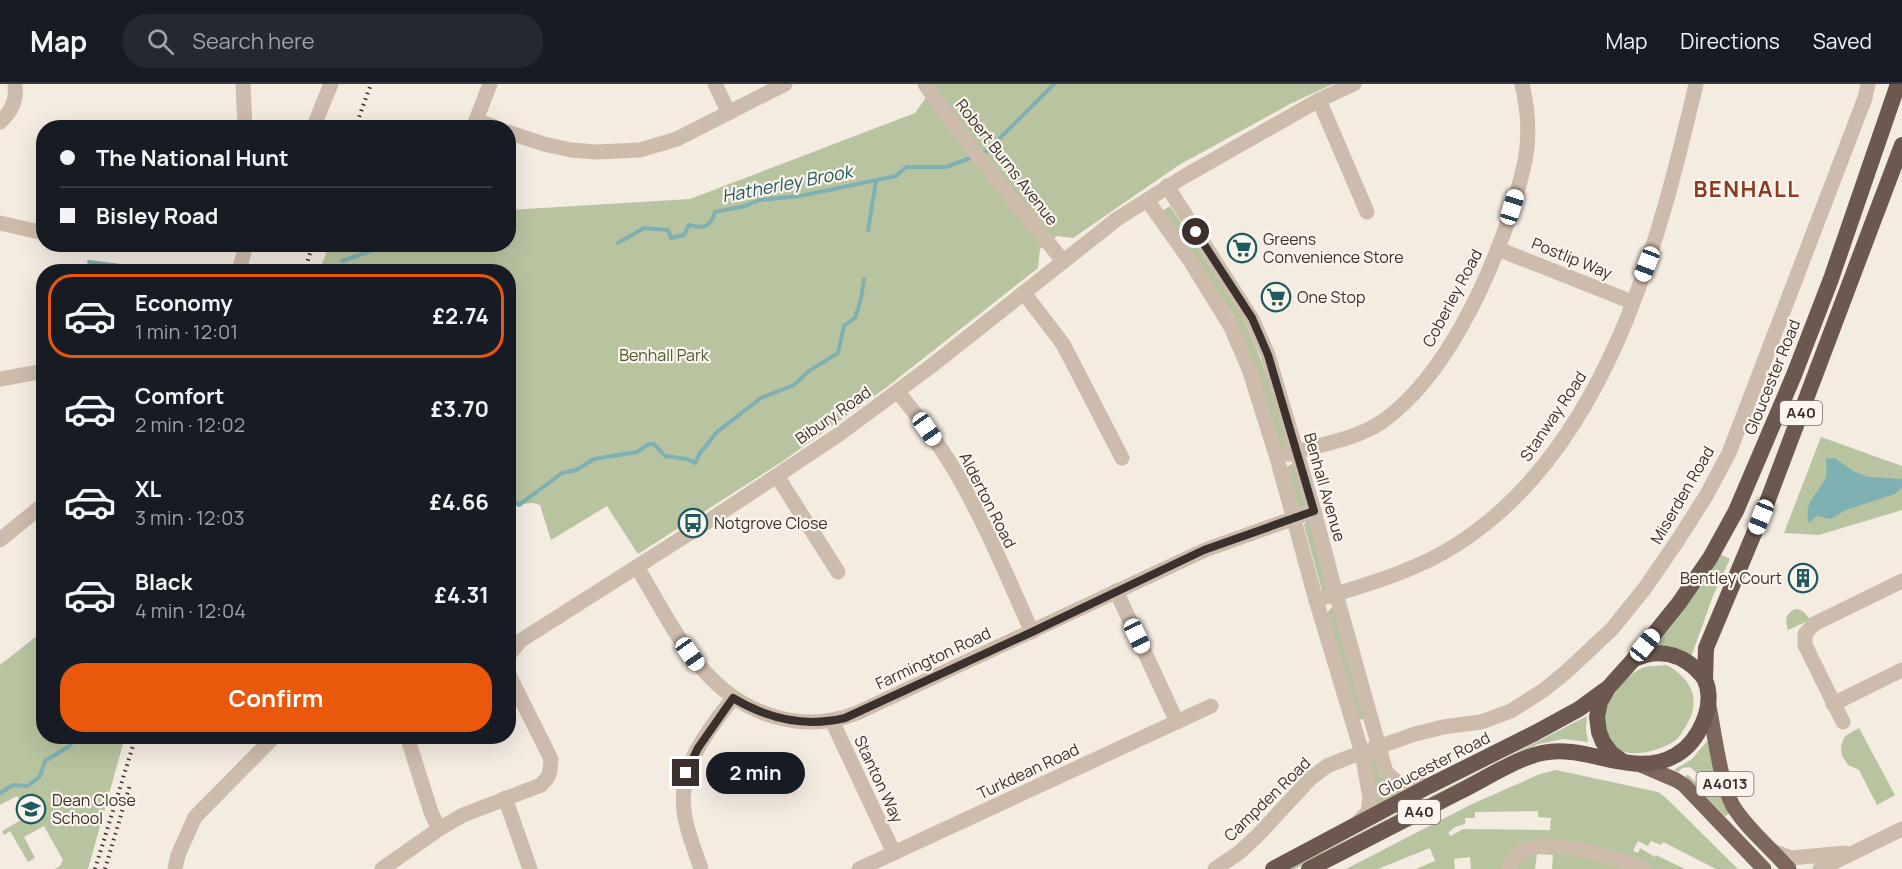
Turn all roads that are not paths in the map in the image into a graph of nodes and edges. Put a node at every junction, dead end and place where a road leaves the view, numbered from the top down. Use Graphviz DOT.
graph roads {
  1 [pos="15,84"];
  2 [pos="243,84"];
  3 [pos="331,84"];
  4 [pos="490,84"];
  5 [pos="715,84"];
  6 [pos="785,84"];
  7 [pos="925,84"];
  8 [pos="1354,84"];
  9 [pos="1522,84"];
  10 [pos="1696,84"];
  11 [pos="1868,84"];
  12 [pos="1898,84"];
  13 [pos="1319,100"];
  14 [pos="729,113"];
  15 [pos="245,120"];
  16 [pos="316,120"];
  17 [pos="476,120"];
  18 [pos="0,122"];
  19 [pos="516,135"];
  20 [pos="1902,145"];
  21 [pos="1167,186"];
  22 [pos="1147,200"];
  23 [pos="1367,212"];
  24 [pos="0,223"];
  25 [pos="36,231"];
  26 [pos="1498,249"];
  27 [pos="1063,261"];
  28 [pos="1024,293"];
  29 [pos="1632,302"];
  30 [pos="36,372"];
  31 [pos="0,379"];
  32 [pos="898,392"];
  33 [pos="1298,451"];
  34 [pos="1122,458"];
  35 [pos="1277,458"];
  36 [pos="777,476"];
  37 [pos="36,511"];
  38 [pos="1314,511"];
  39 [pos="1294,518"];
  40 [pos="0,540"];
  41 [pos="637,567"];
  42 [pos="838,572"];
  43 [pos="1902,581"];
  44 [pos="1116,591"];
  45 [pos="1336,594"];
  46 [pos="1316,600"];
  47 [pos="1032,632"];
  48 [pos="516,646"];
  49 [pos="1634,659"];
  50 [pos="1902,670"];
  51 [pos="1705,680"];
  52 [pos="1608,688"];
  53 [pos="516,689"];
  54 [pos="733,698"];
  55 [pos="1708,701"];
  56 [pos="1833,704"];
  57 [pos="1211,706"];
  58 [pos="832,721"];
  59 [pos="1177,722"];
  60 [pos="1843,722"];
  61 [pos="267,744"];
  62 [pos="410,744"];
  63 [pos="1380,746"];
  64 [pos="1362,753"];
  65 [pos="1622,761"];
  66 [pos="1641,765"];
  67 [pos="1429,786"];
  68 [pos="505,798"];
  69 [pos="1356,824"];
  70 [pos="439,829"];
  71 [pos="1902,829"];
  72 [pos="1854,852"];
  73 [pos="894,853"];
  74 [pos="1788,866"];
  75 [pos="175,869"];
  76 [pos="382,869"];
  77 [pos="530,869"];
  78 [pos="701,869"];
  79 [pos="859,869"];
  80 [pos="1215,869"];
  81 [pos="1274,869"];
  82 [pos="1309,869"];
  83 [pos="1509,869"];
  84 [pos="1644,869"];
  85 [pos="1764,869"];
  86 [pos="1820,869"];
  87 [pos="1840,869"];
  1 -- 18 [label="street"];
  2 -- 15 [label="street"];
  3 -- 16 [label="street"];
  4 -- 17 [label="street"];
  5 -- 14 [label="street"];
  6 -- 14 [label="street"];
  7 -- 27 [label="street, Robert Burns Avenue"];
  8 -- 13 [label="street, Bibury Road"];
  9 -- 26 [label="street, Coberley Road"];
  10 -- 29 [label="street, Stanway Road"];
  11 -- 63 [label="street, Miserden Road"];
  12 -- 49 [label="highway, Gloucester Road / A40"];
  13 -- 21 [label="street, Bibury Road"];
  13 -- 23 [label="street"];
  14 -- 19 [label="street"];
  20 -- 51 [label="highway, A40"];
  21 -- 22 [label="street, Bibury Road"];
  21 -- 33 [label="street, Benhall Avenue"];
  22 -- 27 [label="street, Bibury Road"];
  22 -- 35 [label="street"];
  24 -- 25 [label="street"];
  26 -- 29 [label="street, Postlip Way"];
  26 -- 33 [label="street, Coberley Road"];
  27 -- 28 [label="street, Bibury Road"];
  28 -- 32 [label="street, Bibury Road"];
  28 -- 34 [label="street"];
  29 -- 45 [label="street, Stanway Road"];
  30 -- 31 [label="street"];
  32 -- 36 [label="street, Bibury Road"];
  32 -- 47 [label="street, Alderton Road"];
  33 -- 35 [label="street, Coberley Road"];
  33 -- 38 [label="street, Benhall Avenue"];
  35 -- 39 [label="street"];
  36 -- 41 [label="street, Bibury Road"];
  36 -- 42 [label="street"];
  37 -- 40 [label="street"];
  38 -- 39 [label="street, Farmington Road"];
  38 -- 45 [label="street, Benhall Avenue"];
  39 -- 44 [label="street, Farmington Road"];
  39 -- 46 [label="street"];
  41 -- 48 [label="street, Bibury Road"];
  41 -- 54 [label="street, Farmington Road"];
  43 -- 56 [label="street"];
  44 -- 47 [label="street, Farmington Road"];
  44 -- 59 [label="street"];
  45 -- 46 [label="street, Stanway Road"];
  45 -- 63 [label="street, Benhall Avenue"];
  46 -- 64 [label="street"];
  47 -- 58 [label="street, Farmington Road"];
  49 -- 51 [label="highway"];
  49 -- 52 [label="highway"];
  50 -- 56 [label="street"];
  51 -- 55 [label="highway"];
  52 -- 65 [label="highway"];
  52 -- 67 [label="highway, Gloucester Road / A40"];
  53 -- 68 [label="street"];
  54 -- 58 [label="street, Farmington Road"];
  54 -- 78 [label="street"];
  55 -- 66 [label="highway"];
  55 -- 74 [label="main road, A4013"];
  56 -- 60 [label="street"];
  57 -- 59 [label="street, Turkdean Road"];
  58 -- 73 [label="street, Stanton Way"];
  59 -- 73 [label="street, Turkdean Road"];
  61 -- 75 [label="street"];
  62 -- 70 [label="street"];
  63 -- 64 [label="street, Campden Road"];
  63 -- 67 [label="street, Benhall Avenue"];
  64 -- 69 [label="street"];
  64 -- 80 [label="street, Campden Road"];
  65 -- 66 [label="highway"];
  65 -- 82 [label="highway, A40"];
  66 -- 85 [label="main road, A4013"];
  67 -- 69 [label="highway, Gloucester Road / A40"];
  68 -- 70 [label="street"];
  68 -- 77 [label="street"];
  69 -- 81 [label="highway, Gloucester Road / A40"];
  70 -- 76 [label="street"];
  71 -- 72 [label="street"];
  72 -- 74 [label="street"];
  72 -- 86 [label="street"];
  72 -- 87 [label="street"];
  73 -- 79 [label="street, Turkdean Road"];
  83 -- 84 [label="street"];
}
